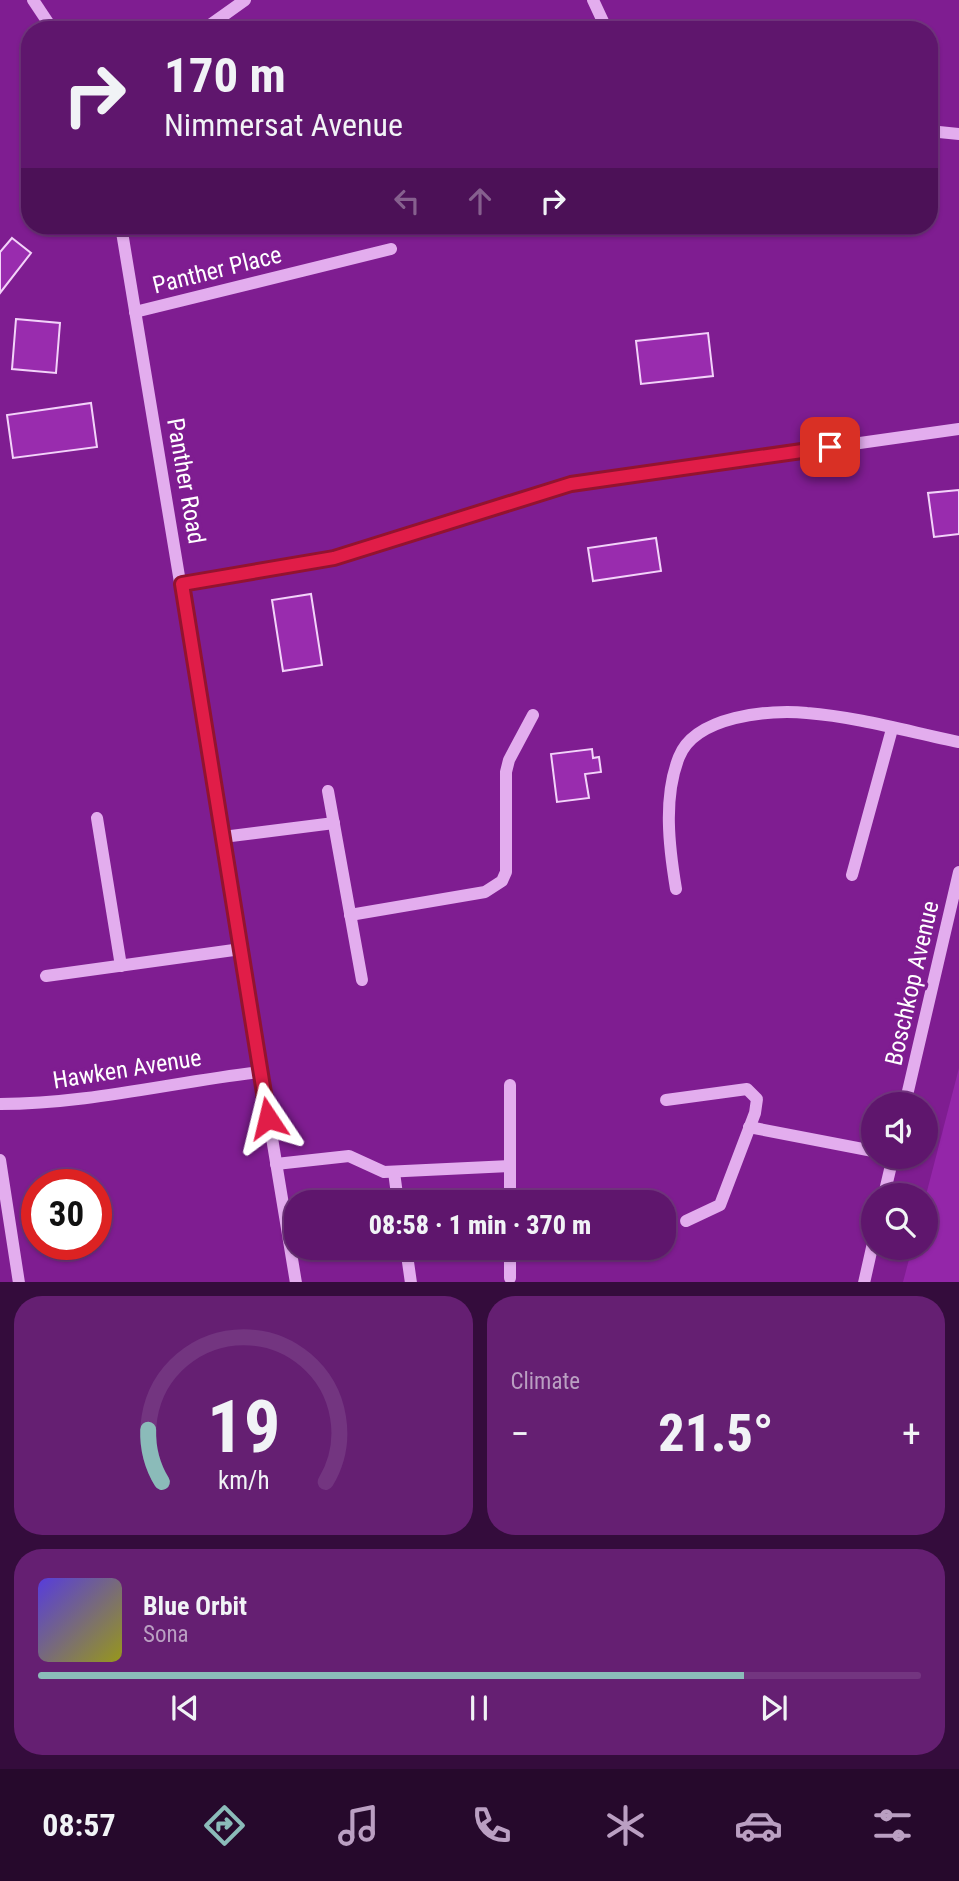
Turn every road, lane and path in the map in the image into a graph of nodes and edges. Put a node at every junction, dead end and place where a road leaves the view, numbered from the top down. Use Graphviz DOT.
graph roads {
  1 [pos="33,0"];
  2 [pos="245,0"];
  3 [pos="593,0"];
  4 [pos="47,21"];
  5 [pos="216,21"];
  6 [pos="603,21"];
  7 [pos="938,132"];
  8 [pos="959,134"];
  9 [pos="122,235"];
  10 [pos="391,249"];
  11 [pos="135,313"];
  12 [pos="959,429"];
  13 [pos="182,584"];
  14 [pos="533,715"];
  15 [pos="892,729"];
  16 [pos="959,742"];
  17 [pos="328,791"];
  18 [pos="97,818"];
  19 [pos="334,823"];
  20 [pos="223,837"];
  21 [pos="959,872"];
  22 [pos="852,875"];
  23 [pos="676,888"];
  24 [pos="350,915"];
  25 [pos="241,949"];
  26 [pos="121,965"];
  27 [pos="46,976"];
  28 [pos="362,980"];
  29 [pos="260,1072"];
  30 [pos="510,1085"];
  31 [pos="908,1092"];
  32 [pos="666,1100"];
  33 [pos="0,1104"];
  34 [pos="749,1127"];
  35 [pos="861,1149"];
  36 [pos="0,1160"];
  37 [pos="276,1164"];
  38 [pos="510,1166"];
  39 [pos="394,1172"];
  40 [pos="396,1190"];
  41 [pos="510,1190"];
  42 [pos="686,1221"];
  43 [pos="407,1260"];
  44 [pos="510,1260"];
  45 [pos="869,1260"];
  46 [pos="510,1278"];
  47 [pos="19,1282"];
  48 [pos="296,1282"];
  49 [pos="411,1282"];
  50 [pos="864,1282"];
  1 -- 4 [label="street"];
  2 -- 5 [label="street"];
  3 -- 6 [label="street"];
  7 -- 8 [label="street"];
  9 -- 11 [label="street, Panther Road"];
  10 -- 11 [label="street, Panther Place"];
  11 -- 13 [label="street, Panther Road"];
  12 -- 13 [label="street"];
  13 -- 20 [label="street, Panther Road"];
  14 -- 24 [label="street"];
  15 -- 16 [label="street"];
  15 -- 22 [label="street"];
  15 -- 23 [label="street"];
  17 -- 19 [label="street"];
  18 -- 26 [label="street"];
  19 -- 20 [label="street"];
  19 -- 24 [label="street"];
  20 -- 25 [label="street, Panther Road"];
  21 -- 31 [label="street, Boschkop Avenue"];
  24 -- 28 [label="street"];
  25 -- 26 [label="street"];
  25 -- 29 [label="street, Panther Road"];
  26 -- 27 [label="street"];
  29 -- 33 [label="street, Hawken Avenue"];
  29 -- 37 [label="street, Panther Road"];
  30 -- 38 [label="street"];
  32 -- 34 [label="street"];
  34 -- 35 [label="street"];
  34 -- 42 [label="street"];
  36 -- 47 [label="street"];
  37 -- 39 [label="street"];
  37 -- 48 [label="street, Panther Road"];
  38 -- 39 [label="street"];
  38 -- 41 [label="street"];
  39 -- 40 [label="street"];
  43 -- 49 [label="street"];
  44 -- 46 [label="street"];
  45 -- 50 [label="street"];
}
